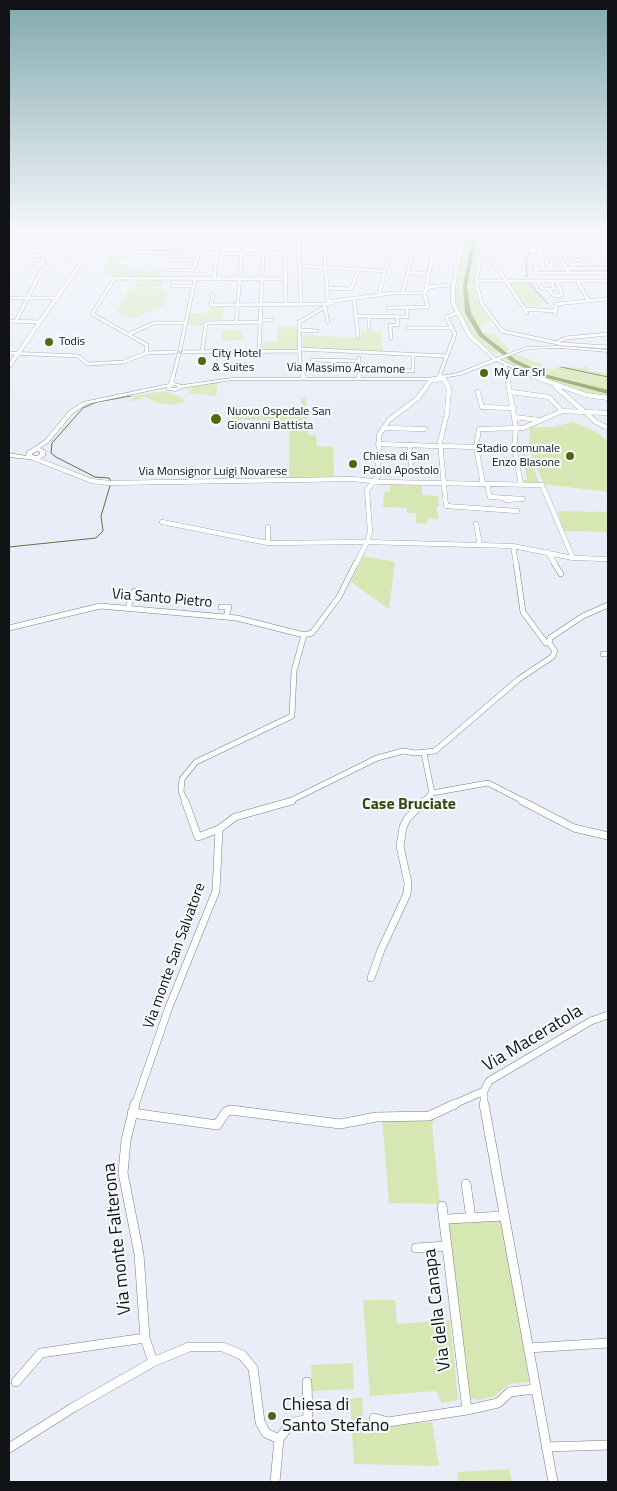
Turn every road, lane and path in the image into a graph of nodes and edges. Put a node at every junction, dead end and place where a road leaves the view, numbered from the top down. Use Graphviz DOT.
graph roads {
  1 [pos="26,300"];
  2 [pos="55,300"];
  3 [pos="101,300"];
  4 [pos="190,300"];
  5 [pos="212,300"];
  6 [pos="238,300"];
  7 [pos="262,300"];
  8 [pos="286,300"];
  9 [pos="342,300"];
  10 [pos="354,300"];
  11 [pos="427,300"];
  12 [pos="452,300"];
  13 [pos="481,300"];
  14 [pos="518,300"];
  15 [pos="564,300"];
  16 [pos="598,300"];
  17 [pos="602,300"];
  18 [pos="589,301"];
  19 [pos="301,302"];
  20 [pos="330,302"];
  21 [pos="286,304"];
  22 [pos="566,304"];
  23 [pos="238,305"];
  24 [pos="262,305"];
  25 [pos="601,305"];
  26 [pos="325,308"];
  27 [pos="388,308"];
  28 [pos="407,308"];
  29 [pos="456,314"];
  30 [pos="356,316"];
  31 [pos="368,316"];
  32 [pos="397,317"];
  33 [pos="272,320"];
  34 [pos="9,321"];
  35 [pos="16,321"];
  36 [pos="261,321"];
  37 [pos="40,322"];
  38 [pos="236,322"];
  39 [pos="328,322"];
  40 [pos="185,323"];
  41 [pos="369,328"];
  42 [pos="408,328"];
  43 [pos="453,328"];
  44 [pos="299,330"];
  45 [pos="318,332"];
  46 [pos="129,334"];
  47 [pos="608,334"];
  48 [pos="358,337"];
  49 [pos="391,338"];
  50 [pos="555,343"];
  51 [pos="299,350"];
  52 [pos="608,350"];
  53 [pos="259,351"];
  54 [pos="179,352"];
  55 [pos="202,352"];
  56 [pos="359,352"];
  57 [pos="9,353"];
  58 [pos="18,353"];
  59 [pos="146,353"];
  60 [pos="413,355"];
  61 [pos="446,356"];
  62 [pos="497,358"];
  63 [pos="312,360"];
  64 [pos="359,361"];
  65 [pos="506,364"];
  66 [pos="9,366"];
  67 [pos="382,370"];
  68 [pos="174,378"];
  69 [pos="304,378"];
  70 [pos="358,378"];
  71 [pos="436,380"];
  72 [pos="554,385"];
  73 [pos="179,386"];
  74 [pos="170,387"];
  75 [pos="478,392"];
  76 [pos="511,392"];
  77 [pos="608,398"];
  78 [pos="514,408"];
  79 [pos="562,411"];
  80 [pos="585,412"];
  81 [pos="608,414"];
  82 [pos="514,417"];
  83 [pos="543,421"];
  84 [pos="383,428"];
  85 [pos="608,428"];
  86 [pos="425,429"];
  87 [pos="516,429"];
  88 [pos="47,442"];
  89 [pos="378,444"];
  90 [pos="410,445"];
  91 [pos="439,446"];
  92 [pos="476,447"];
  93 [pos="34,450"];
  94 [pos="44,452"];
  95 [pos="11,455"];
  96 [pos="33,458"];
  97 [pos="54,464"];
  98 [pos="426,470"];
  99 [pos="375,480"];
  100 [pos="443,484"];
  101 [pos="485,484"];
  102 [pos="521,485"];
  103 [pos="508,510"];
  104 [pos="516,511"];
  105 [pos="162,522"];
  106 [pos="476,524"];
  107 [pos="268,527"];
  108 [pos="367,542"];
  109 [pos="268,544"];
  110 [pos="480,545"];
  111 [pos="513,546"];
  112 [pos="548,552"];
  113 [pos="573,558"];
  114 [pos="608,559"];
  115 [pos="561,574"];
  116 [pos="134,591"];
  117 [pos="608,605"];
  118 [pos="221,607"];
  119 [pos="128,608"];
  120 [pos="226,617"];
  121 [pos="9,628"];
  122 [pos="304,635"];
  123 [pos="546,643"];
  124 [pos="424,752"];
  125 [pos="432,793"];
  126 [pos="219,829"];
  127 [pos="608,836"];
  128 [pos="371,978"];
  129 [pos="608,1015"];
  130 [pos="484,1091"];
  131 [pos="132,1113"];
  132 [pos="466,1184"];
  133 [pos="442,1206"];
  134 [pos="504,1216"];
  135 [pos="471,1218"];
  136 [pos="447,1219"];
  137 [pos="447,1246"];
  138 [pos="416,1248"];
  139 [pos="145,1338"];
  140 [pos="608,1343"];
  141 [pos="528,1348"];
  142 [pos="153,1362"];
  143 [pos="16,1382"];
  144 [pos="307,1382"];
  145 [pos="536,1389"];
  146 [pos="467,1410"];
  147 [pos="374,1418"];
  148 [pos="279,1439"];
  149 [pos="608,1445"];
  150 [pos="546,1447"];
  151 [pos="9,1448"];
  152 [pos="275,1482"];
  153 [pos="553,1482"];
  1 -- 35 [label="street"];
  2 -- 37 [label="main road"];
  3 -- 46 [label="street"];
  4 -- 40 [label="street"];
  5 -- 23 [label="street"];
  6 -- 23 [label="street"];
  7 -- 24 [label="street"];
  8 -- 21 [label="street"];
  9 -- 20 [label="street"];
  10 -- 30 [label="street"];
  11 -- 28 [label="street"];
  12 -- 29 [label="main road"];
  13 -- 50 [label="street"];
  14 -- 22 [label="street"];
  15 -- 22 [label="street"];
  16 -- 17 [label="street"];
  16 -- 18 [label="street"];
  16 -- 25 [label="street"];
  18 -- 22 [label="street"];
  19 -- 20 [label="street"];
  19 -- 21 [label="street"];
  20 -- 26 [label="street"];
  21 -- 24 [label="street"];
  23 -- 24 [label="street"];
  23 -- 38 [label="street"];
  24 -- 36 [label="street"];
  26 -- 39 [label="street"];
  26 -- 44 [label="street"];
  27 -- 28 [label="street"];
  28 -- 32 [label="street"];
  29 -- 43 [label="street"];
  29 -- 62 [label="main road"];
  30 -- 31 [label="street"];
  30 -- 48 [label="street"];
  31 -- 32 [label="street"];
  31 -- 41 [label="street"];
  32 -- 49 [label="street"];
  33 -- 36 [label="street"];
  34 -- 35 [label="street"];
  35 -- 37 [label="street"];
  36 -- 38 [label="street"];
  36 -- 53 [label="street"];
  37 -- 58 [label="main road"];
  38 -- 55 [label="street"];
  40 -- 46 [label="street"];
  40 -- 54 [label="street"];
  42 -- 43 [label="street"];
  43 -- 61 [label="street"];
  44 -- 45 [label="street"];
  44 -- 51 [label="street"];
  46 -- 59 [label="street"];
  47 -- 50 [label="street"];
  50 -- 52 [label="street"];
  51 -- 53 [label="street"];
  51 -- 56 [label="street"];
  51 -- 69 [label="street"];
  52 -- 62 [label="main road, Via Massimo Arcamone"];
  53 -- 55 [label="street"];
  54 -- 55 [label="street"];
  54 -- 59 [label="street"];
  54 -- 68 [label="street"];
  56 -- 60 [label="street"];
  56 -- 64 [label="street"];
  57 -- 58 [label="street"];
  58 -- 59 [label="street"];
  58 -- 66 [label="main road"];
  60 -- 61 [label="street"];
  60 -- 67 [label="street"];
  61 -- 71 [label="street"];
  62 -- 65 [label="street"];
  62 -- 71 [label="main road, Via Massimo Arcamone"];
  63 -- 64 [label="street"];
  64 -- 70 [label="street"];
  65 -- 72 [label="street"];
  65 -- 76 [label="street"];
  68 -- 73 [label="street"];
  68 -- 74 [label="street"];
  69 -- 70 [label="main road, Via Massimo Arcamone"];
  69 -- 73 [label="main road, Via Massimo Arcamone"];
  70 -- 71 [label="main road, Via Massimo Arcamone"];
  71 -- 84 [label="street"];
  71 -- 91 [label="street"];
  72 -- 77 [label="street"];
  72 -- 80 [label="street"];
  73 -- 74 [label="main road, Via Massimo Arcamone"];
  74 -- 88 [label="main road, Via Massimo Arcamone"];
  75 -- 78 [label="street"];
  76 -- 78 [label="street"];
  76 -- 79 [label="street"];
  78 -- 82 [label="street"];
  79 -- 80 [label="street"];
  79 -- 83 [label="street"];
  80 -- 81 [label="street"];
  80 -- 85 [label="street"];
  82 -- 83 [label="street"];
  82 -- 87 [label="street"];
  83 -- 87 [label="street"];
  84 -- 86 [label="street"];
  84 -- 89 [label="street"];
  87 -- 92 [label="street"];
  87 -- 102 [label="street"];
  88 -- 93 [label="main road, Via Massimo Arcamone"];
  88 -- 94 [label="main road, Via Massimo Arcamone"];
  89 -- 90 [label="street"];
  89 -- 99 [label="street"];
  90 -- 91 [label="street"];
  90 -- 98 [label="street"];
  91 -- 92 [label="street"];
  91 -- 100 [label="street"];
  92 -- 101 [label="street"];
  93 -- 94 [label="main road"];
  93 -- 95 [label="main road"];
  93 -- 96 [label="main road"];
  94 -- 96 [label="main road"];
  94 -- 97 [label="street, Via Monsignor Luigi Novarese"];
  95 -- 96 [label="main road"];
  96 -- 97 [label="street, Via Monsignor Luigi Novarese"];
  97 -- 99 [label="street, Via Monsignor Luigi Novarese"];
  99 -- 100 [label="street, Via Monsignor Luigi Novarese"];
  99 -- 108 [label="street"];
  100 -- 101 [label="street, Via Monsignor Luigi Novarese"];
  100 -- 103 [label="street"];
  101 -- 102 [label="street, Via Monsignor Luigi Novarese"];
  101 -- 103 [label="street"];
  102 -- 113 [label="street, Via Monsignor Luigi Novarese"];
  103 -- 104 [label="street"];
  105 -- 109 [label="street"];
  106 -- 110 [label="street"];
  107 -- 109 [label="street"];
  108 -- 109 [label="street"];
  108 -- 110 [label="street"];
  108 -- 122 [label="street"];
  110 -- 111 [label="street"];
  111 -- 112 [label="street"];
  111 -- 123 [label="street"];
  112 -- 113 [label="street"];
  112 -- 115 [label="street"];
  113 -- 114 [label="street"];
  116 -- 119 [label="street"];
  117 -- 124 [label="street"];
  118 -- 120 [label="street, Via Santo Pietro"];
  119 -- 120 [label="street, Via Santo Pietro"];
  119 -- 121 [label="street, Via Santo Pietro"];
  120 -- 122 [label="street, Via Santo Pietro"];
  122 -- 126 [label="street"];
  124 -- 125 [label="street"];
  124 -- 126 [label="street"];
  125 -- 127 [label="street"];
  125 -- 128 [label="street"];
  126 -- 131 [label="street, Via monte San Salvatore"];
  129 -- 130 [label="street, Via Maceratola"];
  130 -- 131 [label="street"];
  130 -- 134 [label="street, Via Maceratola"];
  131 -- 139 [label="street, Via monte Falterona"];
  132 -- 135 [label="street"];
  133 -- 137 [label="street, Via della Canapa"];
  134 -- 135 [label="street"];
  134 -- 141 [label="street, Via Maceratola"];
  135 -- 136 [label="street"];
  137 -- 138 [label="street"];
  137 -- 146 [label="street, Via della Canapa"];
  139 -- 142 [label="street, Via monte Falterona"];
  139 -- 143 [label="street"];
  140 -- 141 [label="street"];
  141 -- 145 [label="street, Via Maceratola"];
  142 -- 148 [label="street"];
  142 -- 151 [label="street"];
  144 -- 148 [label="street"];
  145 -- 146 [label="street"];
  145 -- 150 [label="street, Via Maceratola"];
  146 -- 147 [label="street"];
  148 -- 152 [label="street"];
  149 -- 150 [label="street"];
  150 -- 153 [label="street, Via Maceratola"];
}
